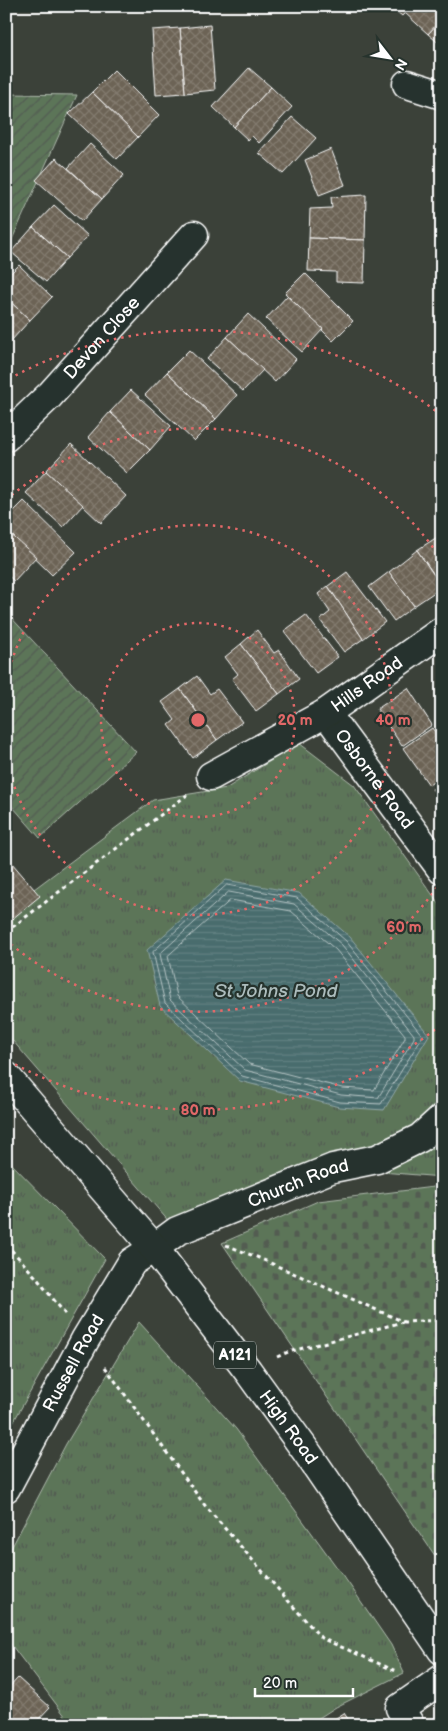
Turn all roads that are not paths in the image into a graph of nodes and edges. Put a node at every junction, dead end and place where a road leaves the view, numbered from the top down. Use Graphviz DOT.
graph roads {
  1 [pos="407,84"];
  2 [pos="442,95"];
  3 [pos="194,235"];
  4 [pos="6,437"];
  5 [pos="442,631"];
  6 [pos="326,713"];
  7 [pos="211,776"];
  8 [pos="442,870"];
  9 [pos="6,1076"];
  10 [pos="442,1118"];
  11 [pos="154,1248"];
  12 [pos="6,1488"];
  13 [pos="442,1650"];
  14 [pos="436,1682"];
  15 [pos="410,1725"];
  1 -- 2 [label="street"];
  3 -- 4 [label="street, Devon Close"];
  5 -- 6 [label="street, Hills Road"];
  6 -- 7 [label="street, Hills Road"];
  6 -- 8 [label="street, Osborne Road"];
  9 -- 11 [label="street, High Road / A121"];
  10 -- 11 [label="street, Church Road"];
  11 -- 12 [label="street, Russell Road"];
  11 -- 13 [label="street, High Road / A121"];
  14 -- 15 [label="street"];
}
